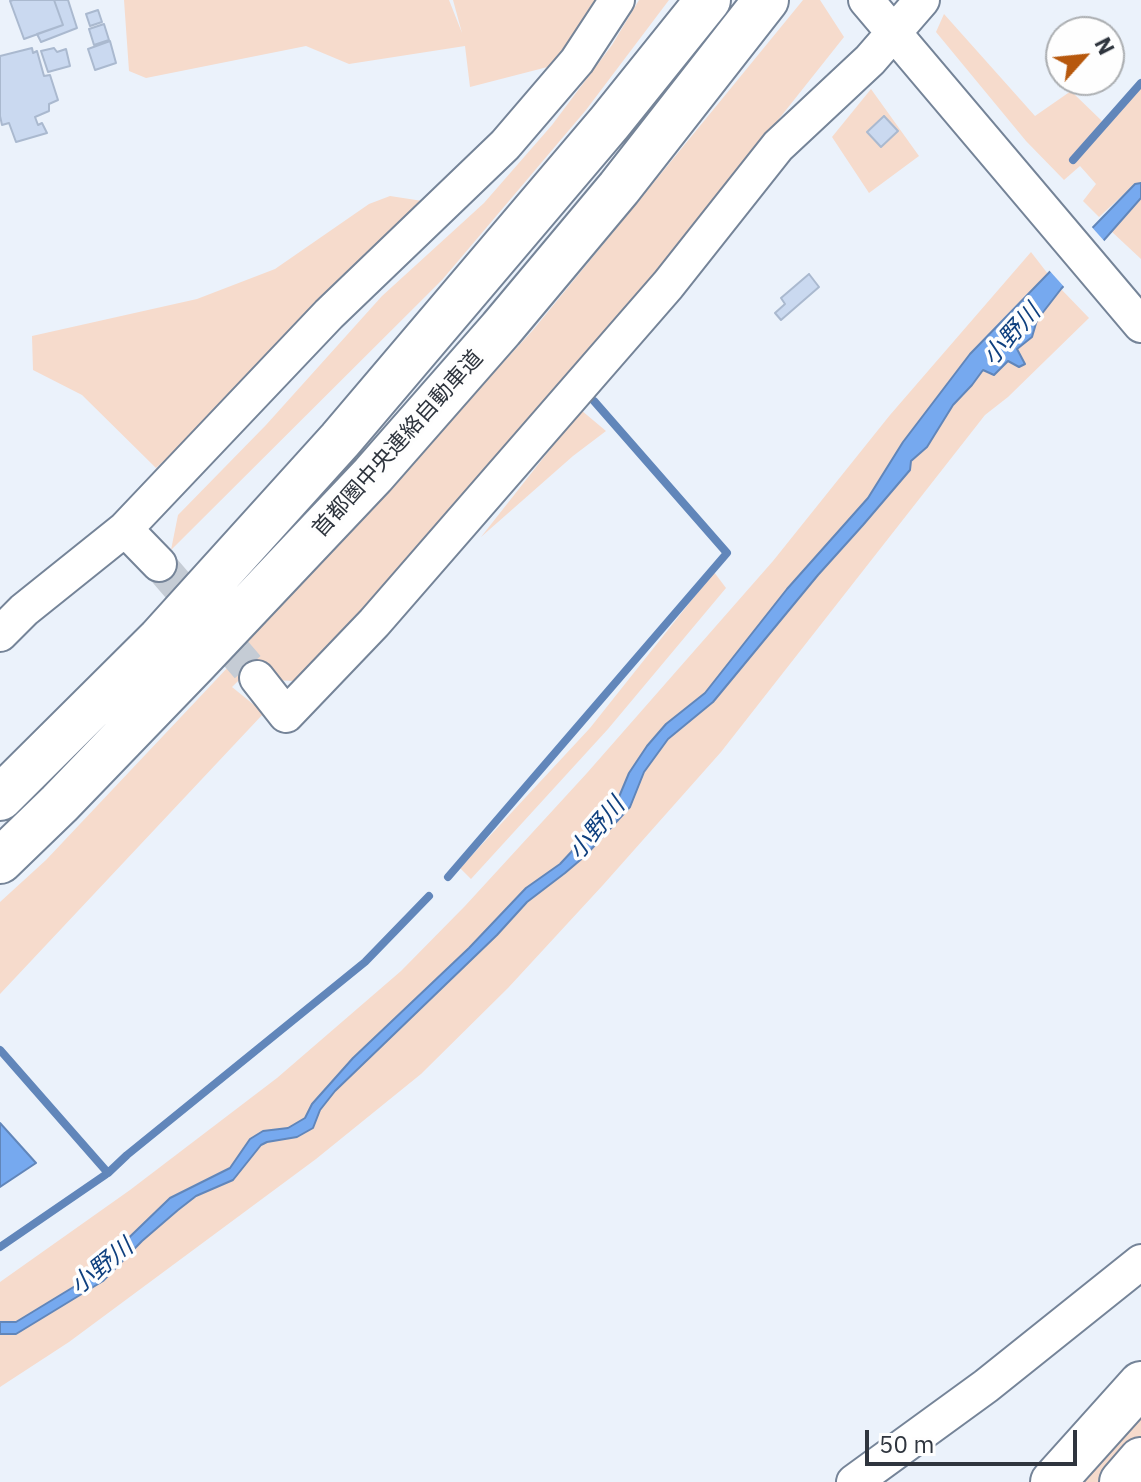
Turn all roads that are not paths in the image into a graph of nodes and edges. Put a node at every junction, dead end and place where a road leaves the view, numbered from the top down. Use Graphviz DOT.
graph roads {
  1 [pos="617,0"];
  2 [pos="708,0"];
  3 [pos="766,0"];
  4 [pos="866,0"];
  5 [pos="922,0"];
  6 [pos="893,34"];
  7 [pos="1141,325"];
  8 [pos="125,529"];
  9 [pos="159,564"];
  10 [pos="0,634"];
  11 [pos="257,678"];
  12 [pos="0,798"];
  13 [pos="0,861"];
  14 [pos="1141,1262"];
  15 [pos="1141,1384"];
  16 [pos="1141,1460"];
  17 [pos="854,1482"];
  18 [pos="1053,1482"];
  19 [pos="1122,1482"];
  1 -- 8 [label="street"];
  2 -- 12 [label="main road, 首都圏中央連絡自動車道"];
  3 -- 13 [label="main road, 首都圏中央連絡自動車道"];
  4 -- 6 [label="street"];
  5 -- 6 [label="street"];
  6 -- 7 [label="street"];
  6 -- 11 [label="street"];
  8 -- 9 [label="street"];
  8 -- 10 [label="street"];
  14 -- 17 [label="street"];
  15 -- 18 [label="main road"];
  16 -- 19 [label="main road"];
}
